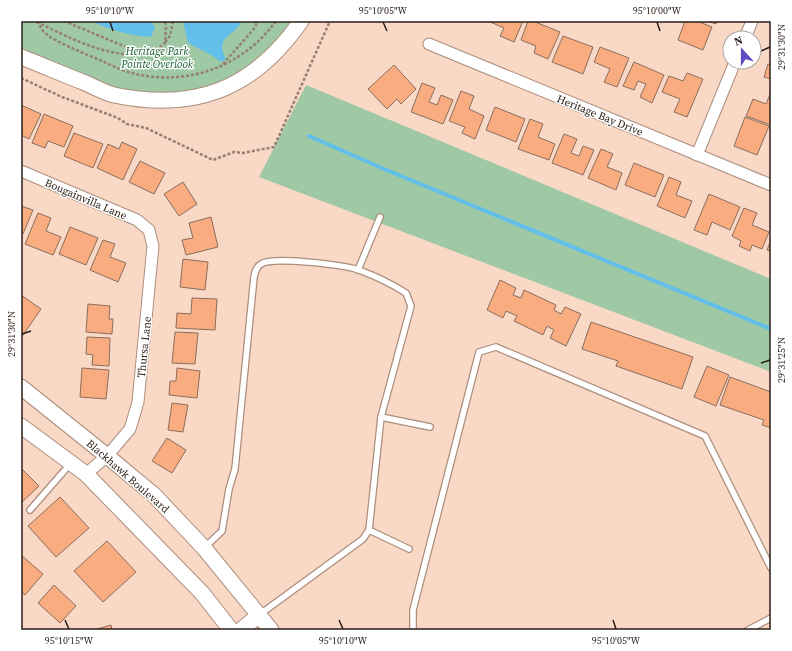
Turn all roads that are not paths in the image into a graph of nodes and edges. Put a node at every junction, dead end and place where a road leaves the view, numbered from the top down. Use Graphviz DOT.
graph roads {
  1 [pos="301,21"];
  2 [pos="429,44"];
  3 [pos="21,57"];
  4 [pos="732,70"];
  5 [pos="697,155"];
  6 [pos="21,171"];
  7 [pos="771,185"];
  8 [pos="380,217"];
  9 [pos="149,230"];
  10 [pos="358,270"];
  11 [pos="21,387"];
  12 [pos="381,417"];
  13 [pos="21,426"];
  14 [pos="430,427"];
  15 [pos="107,456"];
  16 [pos="71,463"];
  17 [pos="86,474"];
  18 [pos="30,510"];
  19 [pos="369,530"];
  20 [pos="204,548"];
  21 [pos="409,549"];
  22 [pos="771,568"];
  23 [pos="259,615"];
  24 [pos="771,618"];
  25 [pos="231,630"];
  26 [pos="241,630"];
  27 [pos="271,630"];
  28 [pos="413,630"];
  29 [pos="748,630"];
  1 -- 3 [label="main road"];
  2 -- 5 [label="street, Heritage Bay Drive"];
  4 -- 5 [label="street"];
  5 -- 7 [label="street, Heritage Bay Drive"];
  6 -- 9 [label="street, Bougainvilla Lane"];
  8 -- 10 [label="lane"];
  9 -- 15 [label="street, Thursa Lane"];
  10 -- 12 [label="lane"];
  10 -- 20 [label="lane"];
  11 -- 15 [label="main road, Blackhawk Boulevard"];
  12 -- 14 [label="lane"];
  12 -- 19 [label="lane"];
  13 -- 16 [label="main road"];
  15 -- 17 [label="street, Thursa Lane"];
  15 -- 20 [label="main road, Blackhawk Boulevard"];
  16 -- 17 [label="main road"];
  16 -- 18 [label="lane"];
  17 -- 25 [label="main road"];
  19 -- 21 [label="lane"];
  19 -- 23 [label="lane"];
  20 -- 23 [label="main road, Blackhawk Boulevard"];
  22 -- 28 [label="lane"];
  23 -- 26 [label="main road"];
  23 -- 27 [label="main road, Blackhawk Boulevard"];
  24 -- 29 [label="lane"];
}
